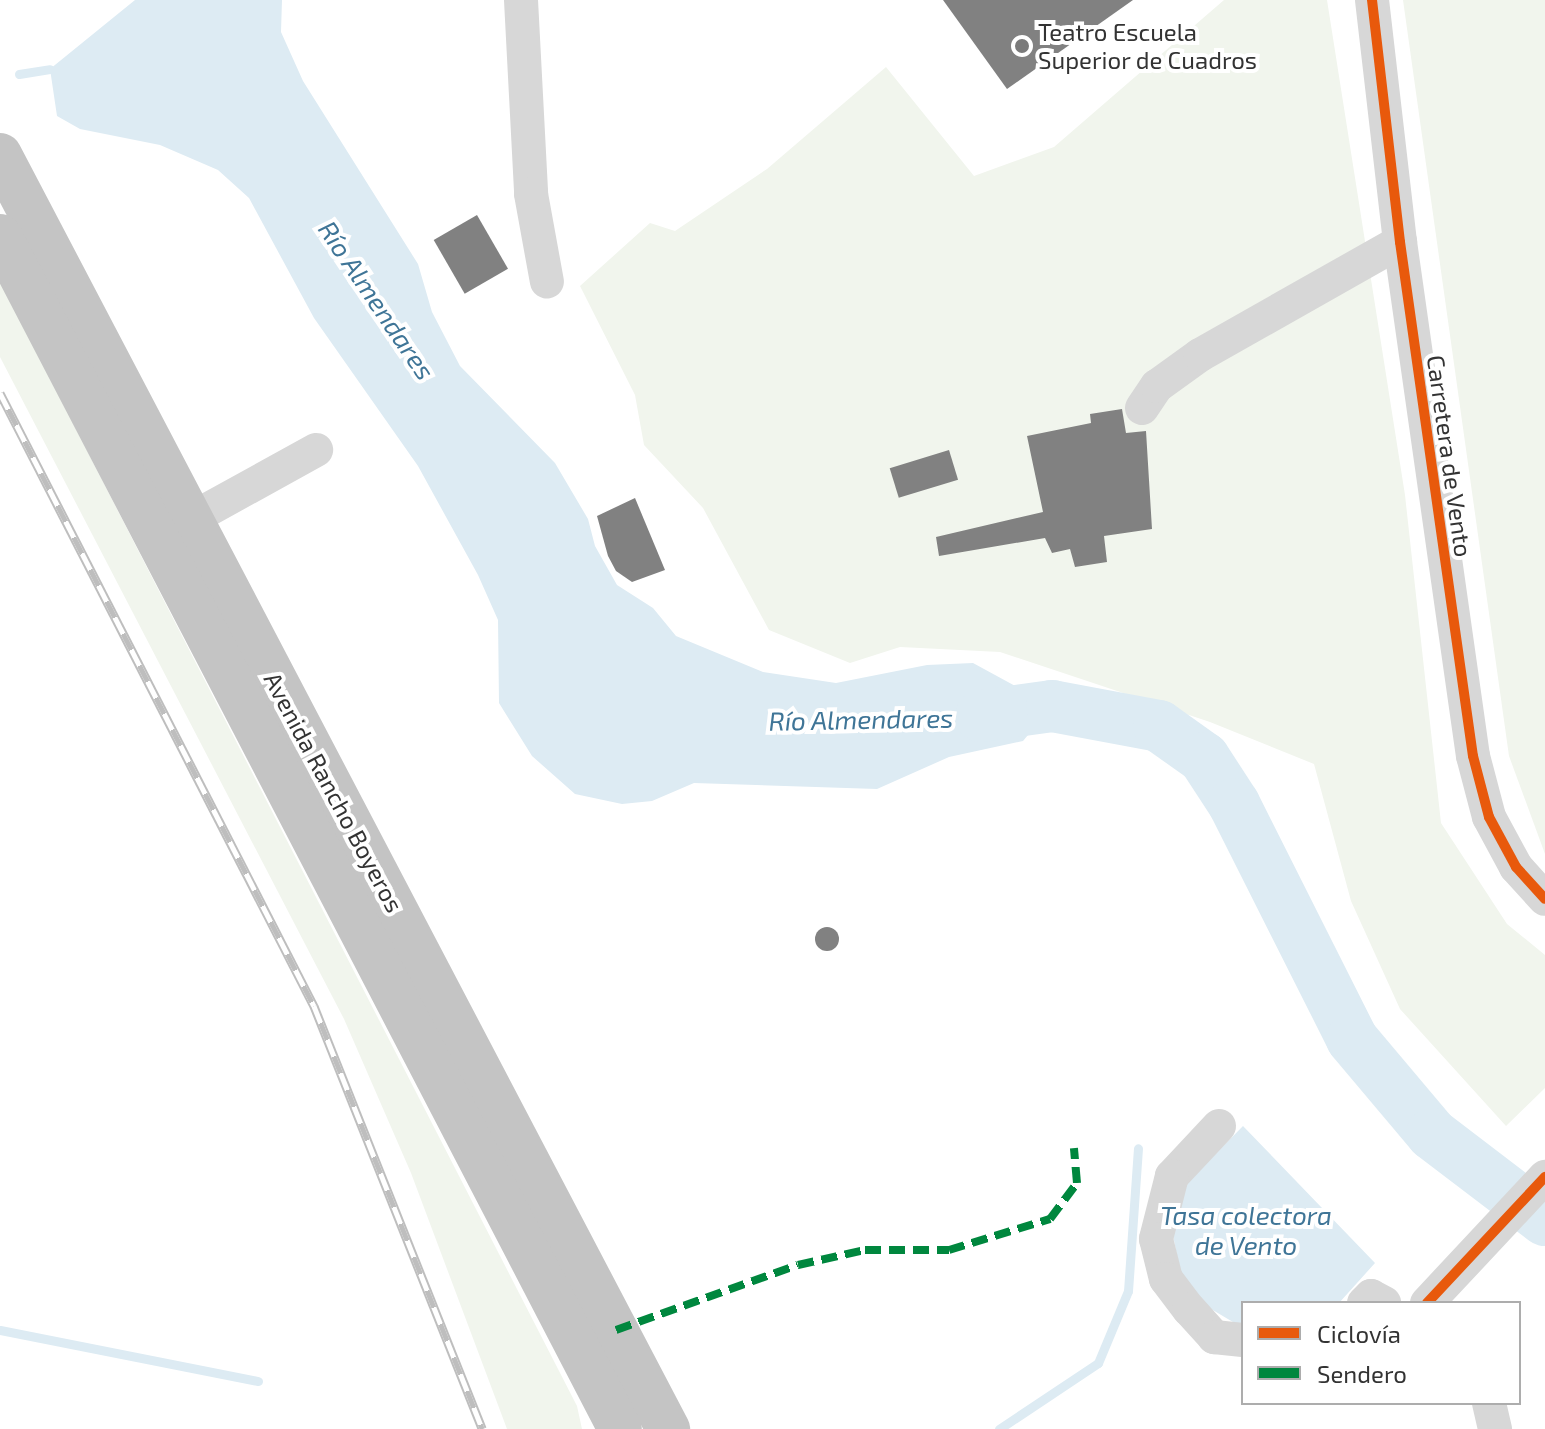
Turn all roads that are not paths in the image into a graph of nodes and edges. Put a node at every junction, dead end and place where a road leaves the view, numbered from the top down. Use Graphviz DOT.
graph roads {
  1 [pos="521,0"];
  2 [pos="1372,0"];
  3 [pos="0,155"];
  4 [pos="0,236"];
  5 [pos="1400,242"];
  6 [pos="547,282"];
  7 [pos="1142,408"];
  8 [pos="316,450"];
  9 [pos="191,519"];
  10 [pos="1545,899"];
  11 [pos="1219,1126"];
  12 [pos="1545,1177"];
  13 [pos="1429,1301"];
  14 [pos="1241,1340"];
  15 [pos="1489,1405"];
  16 [pos="615,1420"];
  17 [pos="668,1429"];
  18 [pos="1495,1429"];
  1 -- 6 [label="street"];
  2 -- 5 [label="street, Carretera de Vento"];
  3 -- 9 [label="highway, Avenida Rancho Boyeros"];
  4 -- 16 [label="highway, Avenida Rancho Boyeros"];
  5 -- 7 [label="street"];
  5 -- 10 [label="street, Carretera de Vento"];
  8 -- 9 [label="street"];
  9 -- 17 [label="highway, Avenida Rancho Boyeros"];
  11 -- 14 [label="street"];
  12 -- 13 [label="street"];
  15 -- 18 [label="street"];
}
